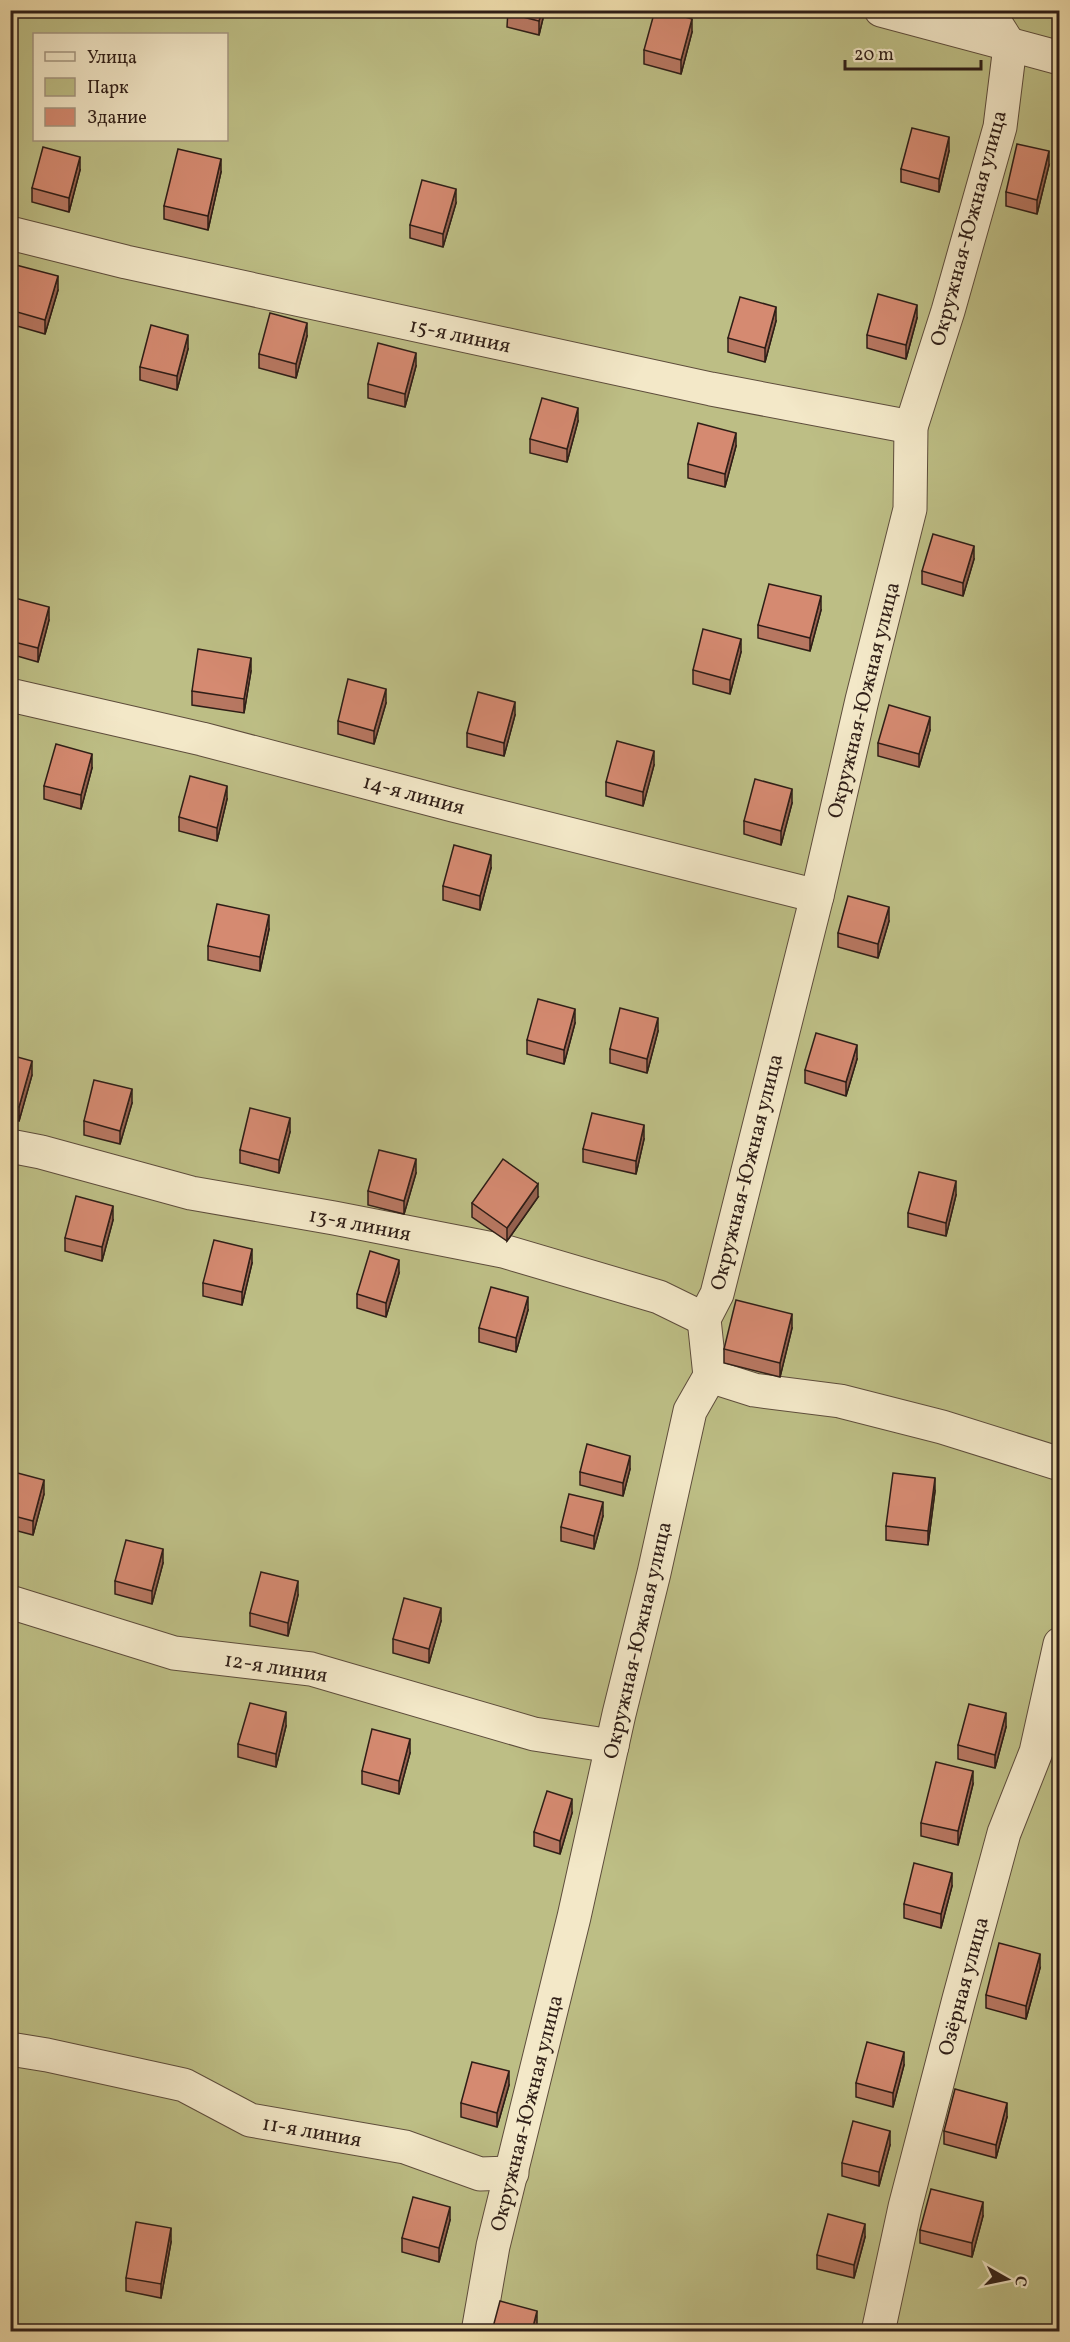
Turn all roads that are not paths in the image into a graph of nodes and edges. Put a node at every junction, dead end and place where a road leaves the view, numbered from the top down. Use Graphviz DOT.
graph roads {
  1 [pos="881,10"];
  2 [pos="987,10"];
  3 [pos="1010,46"];
  4 [pos="1059,58"];
  5 [pos="10,233"];
  6 [pos="911,427"];
  7 [pos="10,695"];
  8 [pos="817,896"];
  9 [pos="10,1146"];
  10 [pos="704,1319"];
  11 [pos="710,1376"];
  12 [pos="1059,1464"];
  13 [pos="10,1602"];
  14 [pos="1059,1644"];
  15 [pos="612,1746"];
  16 [pos="10,2049"];
  17 [pos="512,2173"];
  18 [pos="478,2331"];
  19 [pos="878,2331"];
  1 -- 3 [label="street"];
  2 -- 3 [label="street"];
  3 -- 4 [label="street"];
  3 -- 6 [label="street, Окружная-Южная улица"];
  5 -- 6 [label="street, 15-я линия"];
  6 -- 8 [label="street, Окружная-Южная улица"];
  7 -- 8 [label="street, 14-я линия"];
  8 -- 10 [label="street, Окружная-Южная улица"];
  9 -- 10 [label="street, 13-я линия"];
  10 -- 11 [label="street, Окружная-Южная улица"];
  11 -- 12 [label="street"];
  11 -- 15 [label="street, Окружная-Южная улица"];
  13 -- 15 [label="street, 12-я линия"];
  14 -- 19 [label="street, Озёрная улица"];
  15 -- 17 [label="street, Окружная-Южная улица"];
  16 -- 17 [label="street, 11-я линия"];
  17 -- 18 [label="street, Окружная-Южная улица"];
}
